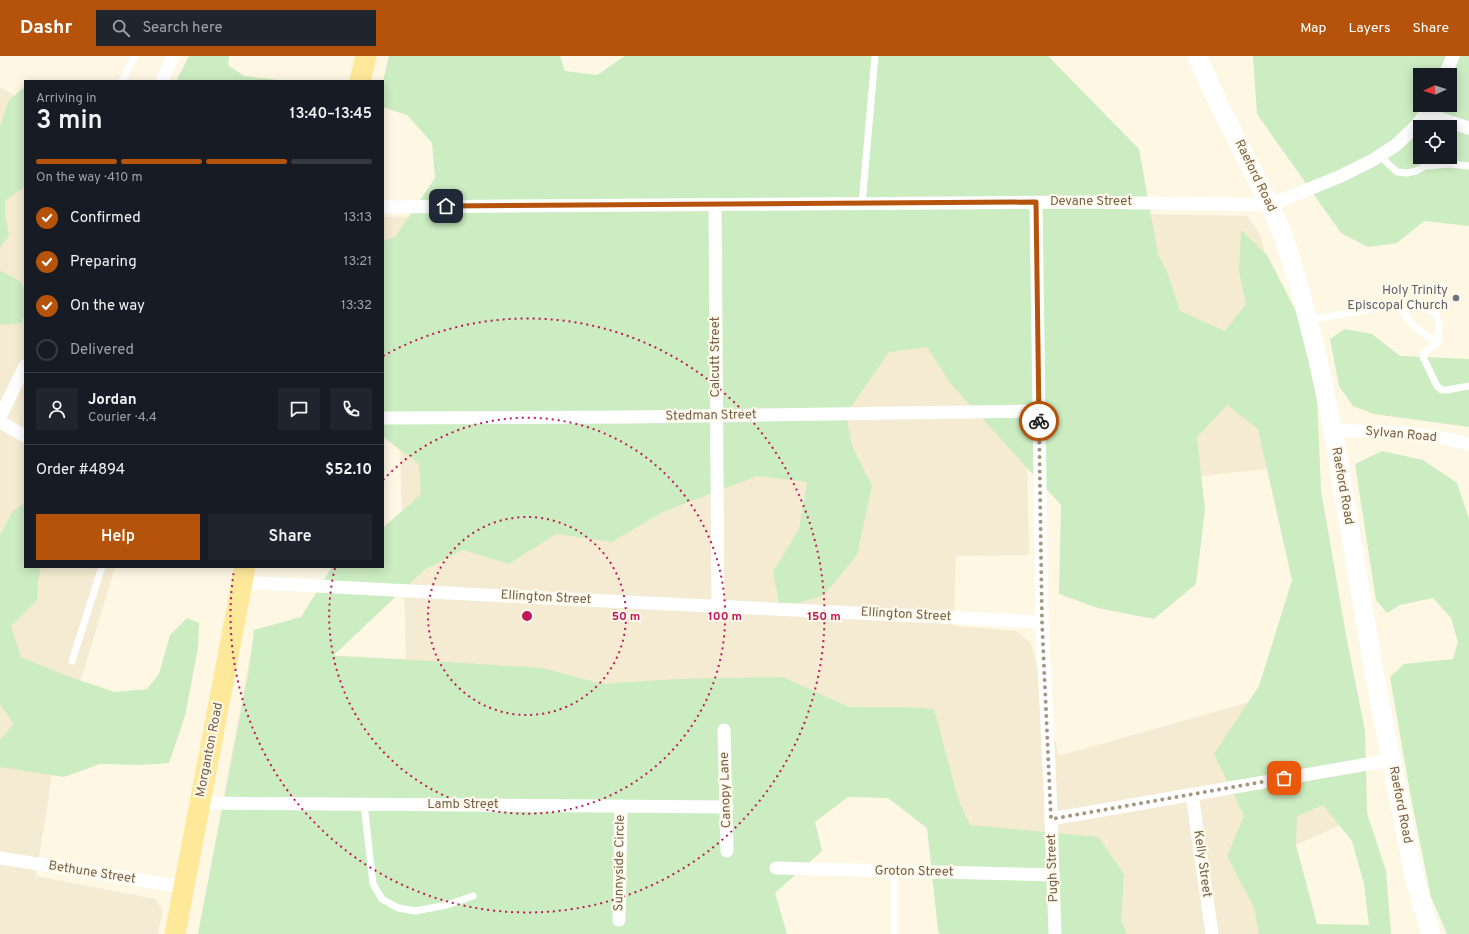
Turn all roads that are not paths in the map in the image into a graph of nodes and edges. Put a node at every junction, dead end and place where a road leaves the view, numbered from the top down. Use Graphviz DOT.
graph roads {
  1 [pos="134,56"];
  2 [pos="173,56"];
  3 [pos="366,56"];
  4 [pos="875,56"];
  5 [pos="1197,56"];
  6 [pos="1453,56"];
  7 [pos="1448,68"];
  8 [pos="122,80"];
  9 [pos="162,80"];
  10 [pos="360,80"];
  11 [pos="1427,112"];
  12 [pos="1435,112"];
  13 [pos="1469,128"];
  14 [pos="1379,155"];
  15 [pos="1469,166"];
  16 [pos="1036,202"];
  17 [pos="862,204"];
  18 [pos="715,205"];
  19 [pos="1270,205"];
  20 [pos="384,207"];
  21 [pos="1402,308"];
  22 [pos="1308,320"];
  23 [pos="1438,342"];
  24 [pos="24,368"];
  25 [pos="1469,386"];
  26 [pos="1038,411"];
  27 [pos="717,416"];
  28 [pos="0,417"];
  29 [pos="384,418"];
  30 [pos="0,422"];
  31 [pos="1333,430"];
  32 [pos="24,435"];
  33 [pos="1469,444"];
  34 [pos="102,568"];
  35 [pos="244,574"];
  36 [pos="718,606"];
  37 [pos="1042,622"];
  38 [pos="72,661"];
  39 [pos="724,730"];
  40 [pos="1391,760"];
  41 [pos="1192,794"];
  42 [pos="200,803"];
  43 [pos="364,804"];
  44 [pos="621,806"];
  45 [pos="727,807"];
  46 [pos="1051,819"];
  47 [pos="727,851"];
  48 [pos="0,858"];
  49 [pos="776,868"];
  50 [pos="894,871"];
  51 [pos="1053,875"];
  52 [pos="184,888"];
  53 [pos="473,896"];
  54 [pos="619,920"];
  55 [pos="175,934"];
  56 [pos="894,934"];
  57 [pos="1055,934"];
  58 [pos="1212,934"];
  59 [pos="1431,934"];
  1 -- 8 [label="lane"];
  2 -- 9 [label="street"];
  3 -- 10 [label="main road"];
  4 -- 17 [label="lane"];
  5 -- 19 [label="main road, Raeford Road"];
  6 -- 7 [label="street"];
  11 -- 14 [label="street, Devane Street"];
  12 -- 13 [label="street"];
  14 -- 15 [label="lane"];
  14 -- 19 [label="street, Devane Street"];
  16 -- 17 [label="street, Devane Street"];
  16 -- 19 [label="street, Devane Street"];
  16 -- 26 [label="street, Pugh Street"];
  17 -- 18 [label="street, Devane Street"];
  18 -- 20 [label="street, Devane Street"];
  18 -- 27 [label="street, Calcutt Street"];
  19 -- 22 [label="main road, Raeford Road"];
  21 -- 22 [label="lane"];
  21 -- 23 [label="lane"];
  21 -- 23 [label="lane"];
  22 -- 31 [label="main road, Raeford Road"];
  23 -- 25 [label="lane"];
  24 -- 28 [label="street"];
  26 -- 27 [label="street, Stedman Street"];
  26 -- 37 [label="street, Pugh Street"];
  27 -- 29 [label="street, Stedman Street"];
  27 -- 36 [label="street, Calcutt Street"];
  30 -- 32 [label="street"];
  31 -- 33 [label="street, Sylvan Road"];
  31 -- 40 [label="main road, Raeford Road"];
  34 -- 38 [label="lane"];
  35 -- 36 [label="street, Ellington Street"];
  35 -- 42 [label="main road, Morganton Road"];
  36 -- 37 [label="street, Ellington Street"];
  37 -- 46 [label="street, Pugh Street"];
  39 -- 45 [label="street, Canopy Lane"];
  40 -- 41 [label="street"];
  40 -- 59 [label="main road, Raeford Road"];
  41 -- 46 [label="street"];
  41 -- 58 [label="street, Kelly Street"];
  42 -- 43 [label="street, Lamb Street"];
  42 -- 52 [label="main road, Morganton Road"];
  43 -- 44 [label="street, Lamb Street"];
  43 -- 53 [label="lane"];
  44 -- 45 [label="street, Lamb Street"];
  44 -- 54 [label="street, Sunnyside Circle"];
  45 -- 47 [label="street, Canopy Lane"];
  46 -- 51 [label="street, Pugh Street"];
  48 -- 52 [label="street, Bethune Street"];
  49 -- 50 [label="street, Groton Street"];
  50 -- 51 [label="street, Groton Street"];
  50 -- 56 [label="lane"];
  51 -- 57 [label="street, Pugh Street"];
  52 -- 55 [label="main road, Morganton Road"];
}
